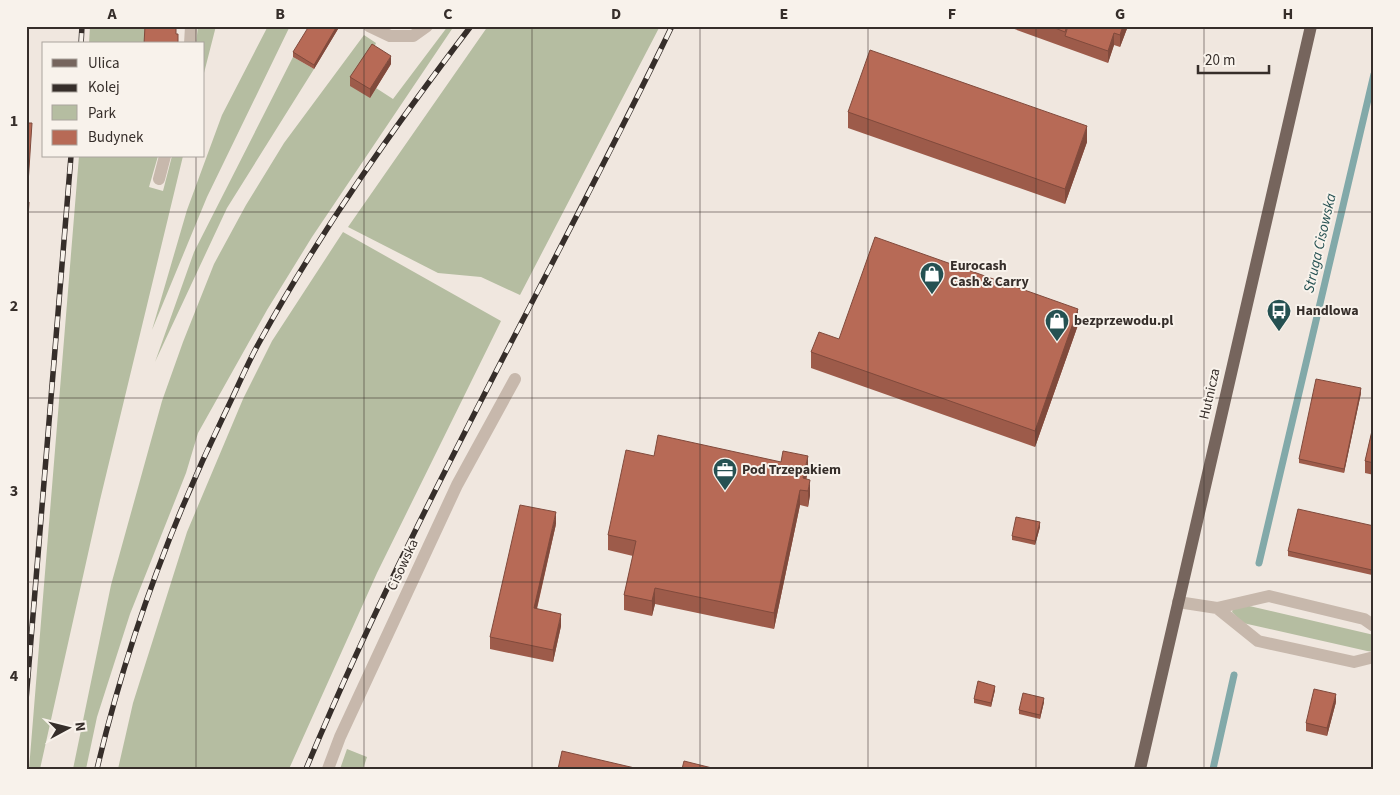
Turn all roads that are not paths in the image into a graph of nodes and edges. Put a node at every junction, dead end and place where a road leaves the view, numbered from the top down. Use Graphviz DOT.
graph roads {
  1 [pos="191,26"];
  2 [pos="370,26"];
  3 [pos="427,26"];
  4 [pos="1311,26"];
  5 [pos="190,42"];
  6 [pos="164,158"];
  7 [pos="159,179"];
  8 [pos="515,379"];
  9 [pos="1178,602"];
  10 [pos="1217,608"];
  11 [pos="1374,626"];
  12 [pos="1374,657"];
  13 [pos="328,769"];
  14 [pos="1140,769"];
  1 -- 5 [label="street"];
  2 -- 3 [label="street"];
  4 -- 9 [label="main road, Hutnicza"];
  6 -- 7 [label="street"];
  8 -- 13 [label="street, Cisowska"];
  9 -- 10 [label="street"];
  9 -- 14 [label="main road, Hutnicza"];
  10 -- 11 [label="street"];
  10 -- 12 [label="street"];
}
